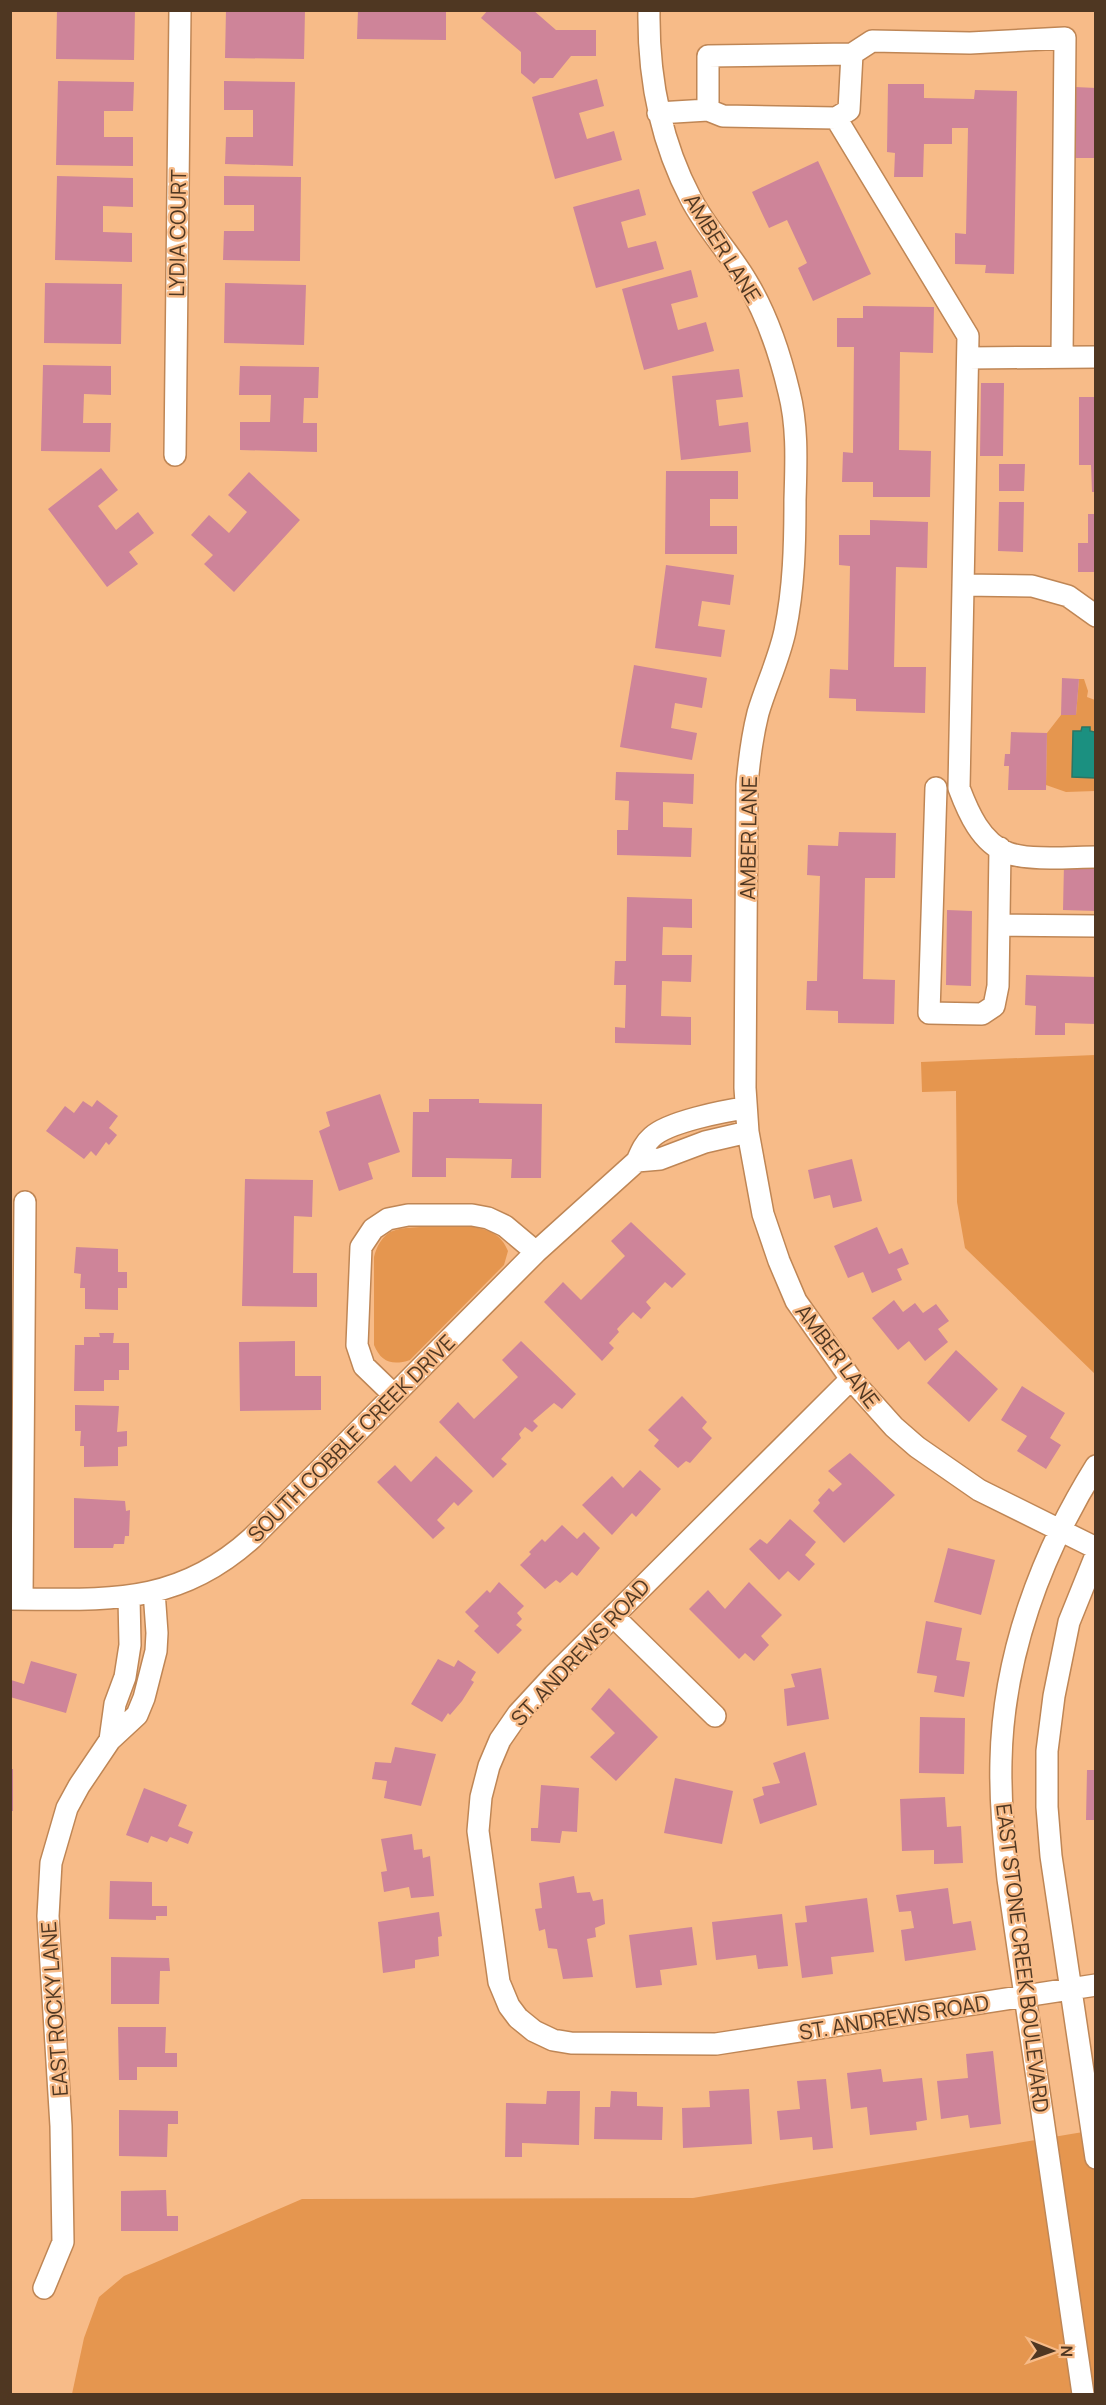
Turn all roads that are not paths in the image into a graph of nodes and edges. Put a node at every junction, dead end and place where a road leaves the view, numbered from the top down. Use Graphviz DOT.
graph roads {
  1 [pos="180,10"];
  2 [pos="649,10"];
  3 [pos="852,54"];
  4 [pos="708,110"];
  5 [pos="658,113"];
  6 [pos="836,118"];
  7 [pos="968,357"];
  8 [pos="1062,357"];
  9 [pos="1095,357"];
  10 [pos="175,455"];
  11 [pos="963,585"];
  12 [pos="1095,616"];
  13 [pos="936,788"];
  14 [pos="1000,848"];
  15 [pos="1095,857"];
  16 [pos="999,925"];
  17 [pos="1095,926"];
  18 [pos="746,1108"];
  19 [pos="748,1132"];
  20 [pos="637,1161"];
  21 [pos="25,1202"];
  22 [pos="536,1252"];
  23 [pos="851,1379"];
  24 [pos="393,1394"];
  25 [pos="1095,1466"];
  26 [pos="1059,1530"];
  27 [pos="1095,1548"];
  28 [pos="1095,1555"];
  29 [pos="154,1592"];
  30 [pos="129,1598"];
  31 [pos="16,1599"];
  32 [pos="614,1616"];
  33 [pos="715,1716"];
  34 [pos="110,1740"];
  35 [pos="1095,1985"];
  36 [pos="1070,1990"];
  37 [pos="1026,1995"];
  38 [pos="1095,2158"];
  39 [pos="44,2288"];
  40 [pos="1083,2394"];
  1 -- 10 [label="street, LYDIA COURT"];
  2 -- 5 [label="street, AMBER LANE"];
  3 -- 4 [label="street"];
  3 -- 6 [label="street"];
  3 -- 8 [label="street"];
  4 -- 5 [label="street"];
  4 -- 6 [label="street"];
  5 -- 18 [label="street, AMBER LANE"];
  6 -- 7 [label="street"];
  7 -- 8 [label="street"];
  7 -- 11 [label="street"];
  8 -- 9 [label="street"];
  11 -- 12 [label="street"];
  11 -- 14 [label="street"];
  13 -- 16 [label="street"];
  14 -- 15 [label="street"];
  14 -- 16 [label="street"];
  16 -- 17 [label="street"];
  18 -- 19 [label="street, AMBER LANE"];
  18 -- 20 [label="street, SOUTH COBBLE CREEK DRIVE"];
  19 -- 20 [label="street"];
  19 -- 23 [label="street, AMBER LANE"];
  20 -- 22 [label="street, SOUTH COBBLE CREEK DRIVE"];
  21 -- 31 [label="street"];
  22 -- 24 [label="street, SOUTH COBBLE CREEK DRIVE"];
  22 -- 24 [label="street"];
  23 -- 26 [label="street, AMBER LANE"];
  23 -- 32 [label="street, ST. ANDREWS ROAD"];
  24 -- 29 [label="street, SOUTH COBBLE CREEK DRIVE"];
  25 -- 26 [label="street, EAST STONE CREEK BOULEVARD"];
  26 -- 27 [label="street, AMBER LANE"];
  26 -- 37 [label="street, EAST STONE CREEK BOULEVARD"];
  28 -- 36 [label="street, EAST STONE CREEK BOULEVARD"];
  29 -- 30 [label="street, SOUTH COBBLE CREEK DRIVE"];
  29 -- 34 [label="street, EAST ROCKY LANE"];
  30 -- 31 [label="street, SOUTH COBBLE CREEK DRIVE"];
  30 -- 34 [label="street, EAST ROCKY LANE"];
  32 -- 33 [label="street"];
  32 -- 37 [label="street, ST. ANDREWS ROAD"];
  34 -- 39 [label="street, EAST ROCKY LANE"];
  35 -- 36 [label="street, ST. ANDREWS ROAD"];
  36 -- 37 [label="street, ST. ANDREWS ROAD"];
  36 -- 38 [label="street, EAST STONE CREEK BOULEVARD"];
  37 -- 40 [label="street, EAST STONE CREEK BOULEVARD"];
}
